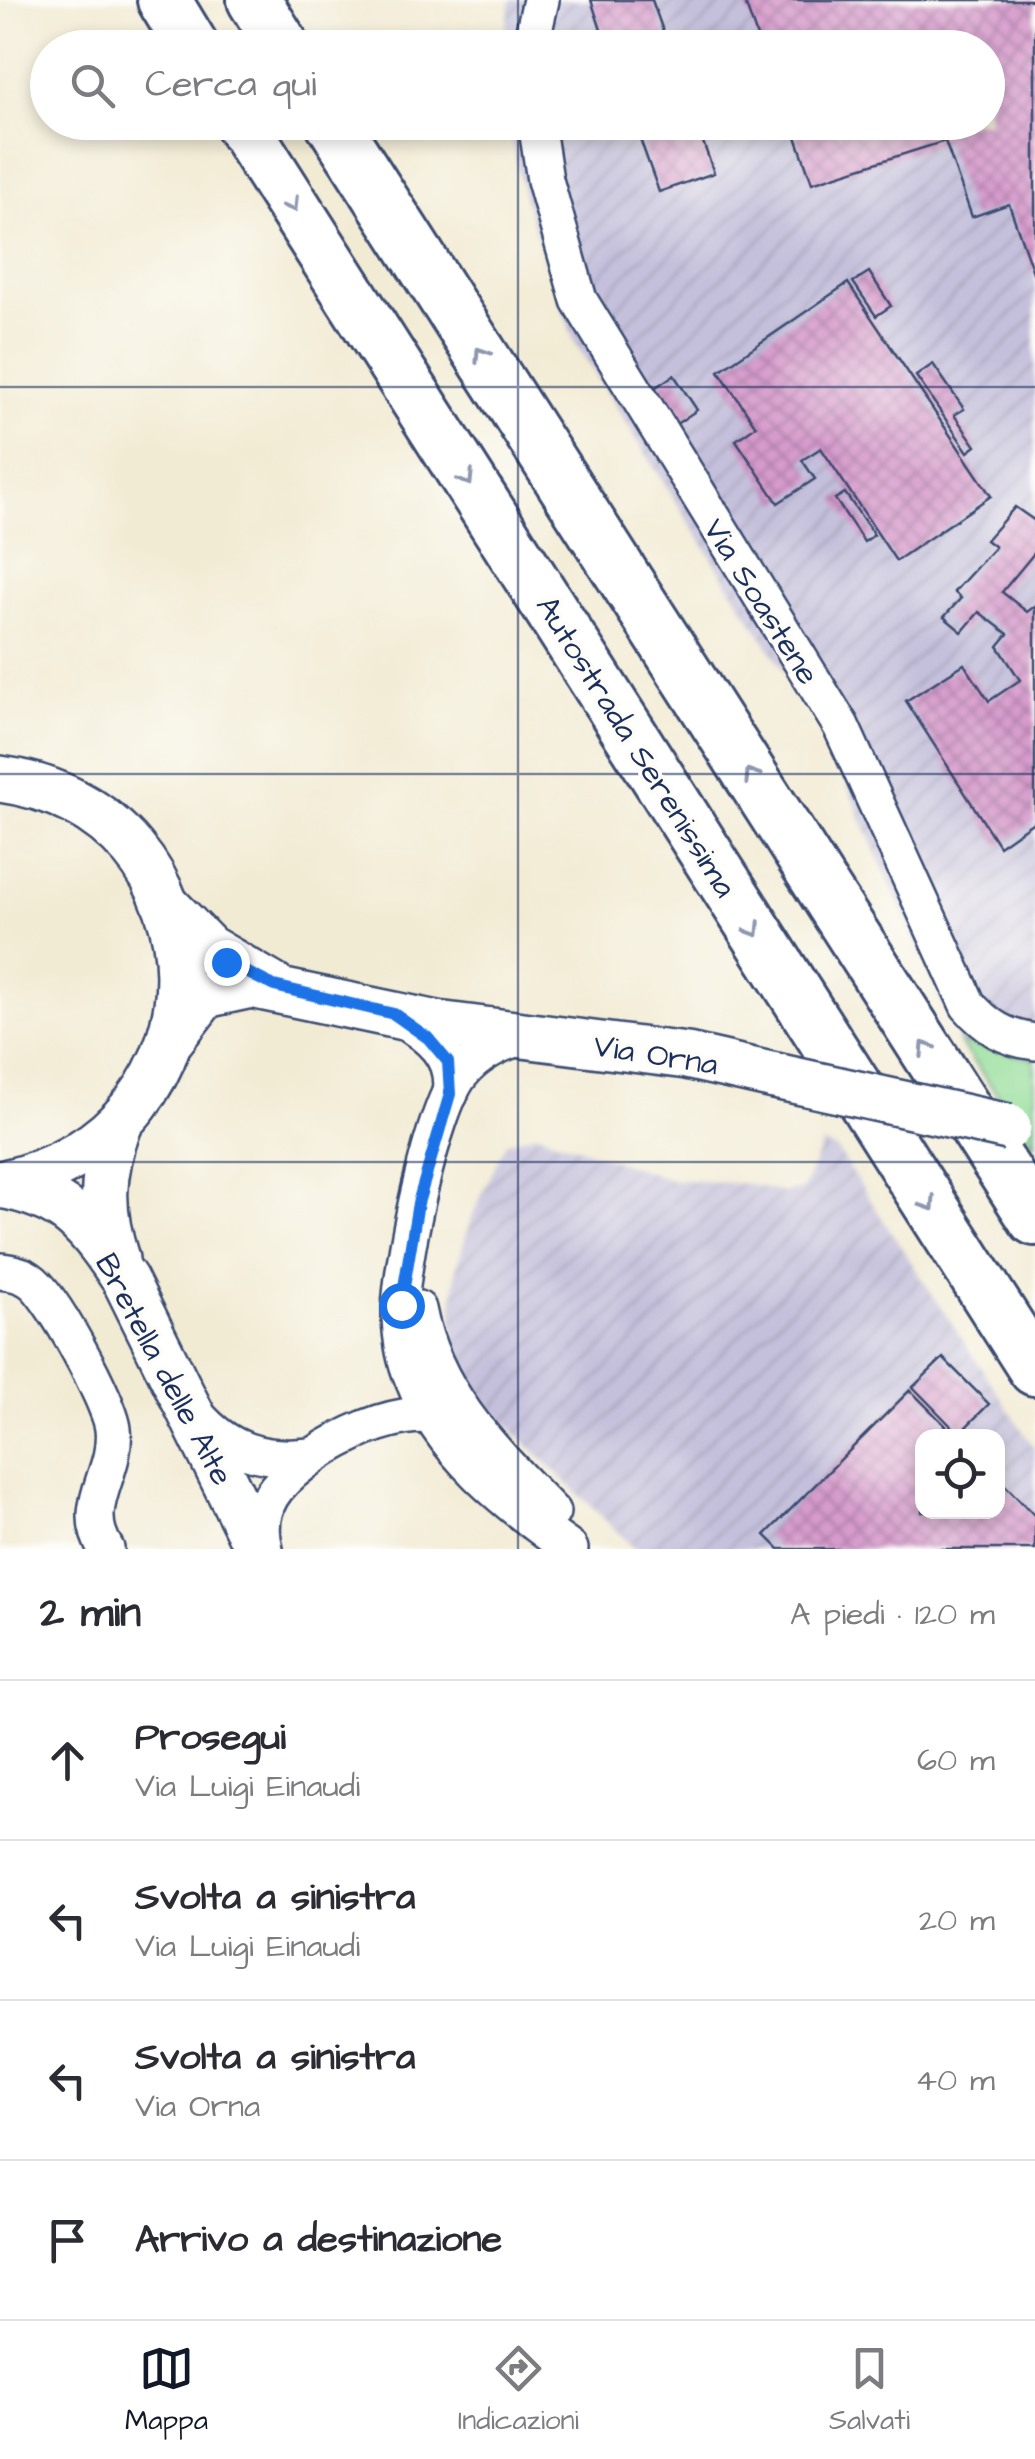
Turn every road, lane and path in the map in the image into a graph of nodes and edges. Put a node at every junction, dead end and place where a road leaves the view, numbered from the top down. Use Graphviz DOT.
graph roads {
  1 [pos="164,0"];
  2 [pos="254,0"];
  3 [pos="541,0"];
  4 [pos="182,30"];
  5 [pos="273,30"];
  6 [pos="534,30"];
  7 [pos="251,140"];
  8 [pos="344,140"];
  9 [pos="539,140"];
  10 [pos="0,779"];
  11 [pos="164,902"];
  12 [pos="274,986"];
  13 [pos="394,1014"];
  14 [pos="526,1035"];
  15 [pos="172,1038"];
  16 [pos="1035,1042"];
  17 [pos="450,1094"];
  18 [pos="120,1126"];
  19 [pos="1021,1130"];
  20 [pos="0,1184"];
  21 [pos="1035,1219"];
  22 [pos="412,1234"];
  23 [pos="0,1271"];
  24 [pos="124,1280"];
  25 [pos="403,1347"];
  26 [pos="1035,1370"];
  27 [pos="180,1393"];
  28 [pos="430,1414"];
  29 [pos="358,1432"];
  30 [pos="311,1456"];
  31 [pos="465,1463"];
  32 [pos="251,1546"];
  33 [pos="578,1546"];
  34 [pos="106,1549"];
  1 -- 4 [label="highway"];
  2 -- 5 [label="highway"];
  3 -- 6 [label="street"];
  7 -- 26 [label="highway, Autostrada Serenissima, one-way"];
  21 -- 8 [label="highway, one-way"];
  9 -- 16 [label="street, Via Soastene"];
  10 -- 11 [label="main road"];
  11 -- 12 [label="main road, Via Orna"];
  11 -- 15 [label="main road"];
  12 -- 13 [label="main road, Via Orna"];
  12 -- 15 [label="main road, Via Orna"];
  13 -- 14 [label="main road, Via Orna"];
  13 -- 17 [label="street"];
  14 -- 17 [label="street"];
  14 -- 19 [label="main road, Via Orna, bridge"];
  15 -- 18 [label="main road"];
  17 -- 22 [label="street"];
  18 -- 20 [label="main road"];
  18 -- 24 [label="main road"];
  20 -- 24 [label="main road, Bretella delle Alte"];
  22 -- 25 [label="street"];
  22 -- 33 [label="street"];
  23 -- 34 [label="street"];
  24 -- 27 [label="main road, Bretella delle Alte"];
  25 -- 28 [label="street"];
  25 -- 29 [label="street"];
  27 -- 30 [label="street"];
  27 -- 32 [label="main road, Bretella delle Alte"];
  28 -- 29 [label="street"];
  28 -- 31 [label="street"];
  28 -- 33 [label="street"];
  29 -- 30 [label="street"];
  29 -- 31 [label="street"];
  30 -- 32 [label="street"];
  31 -- 33 [label="street"];
}
